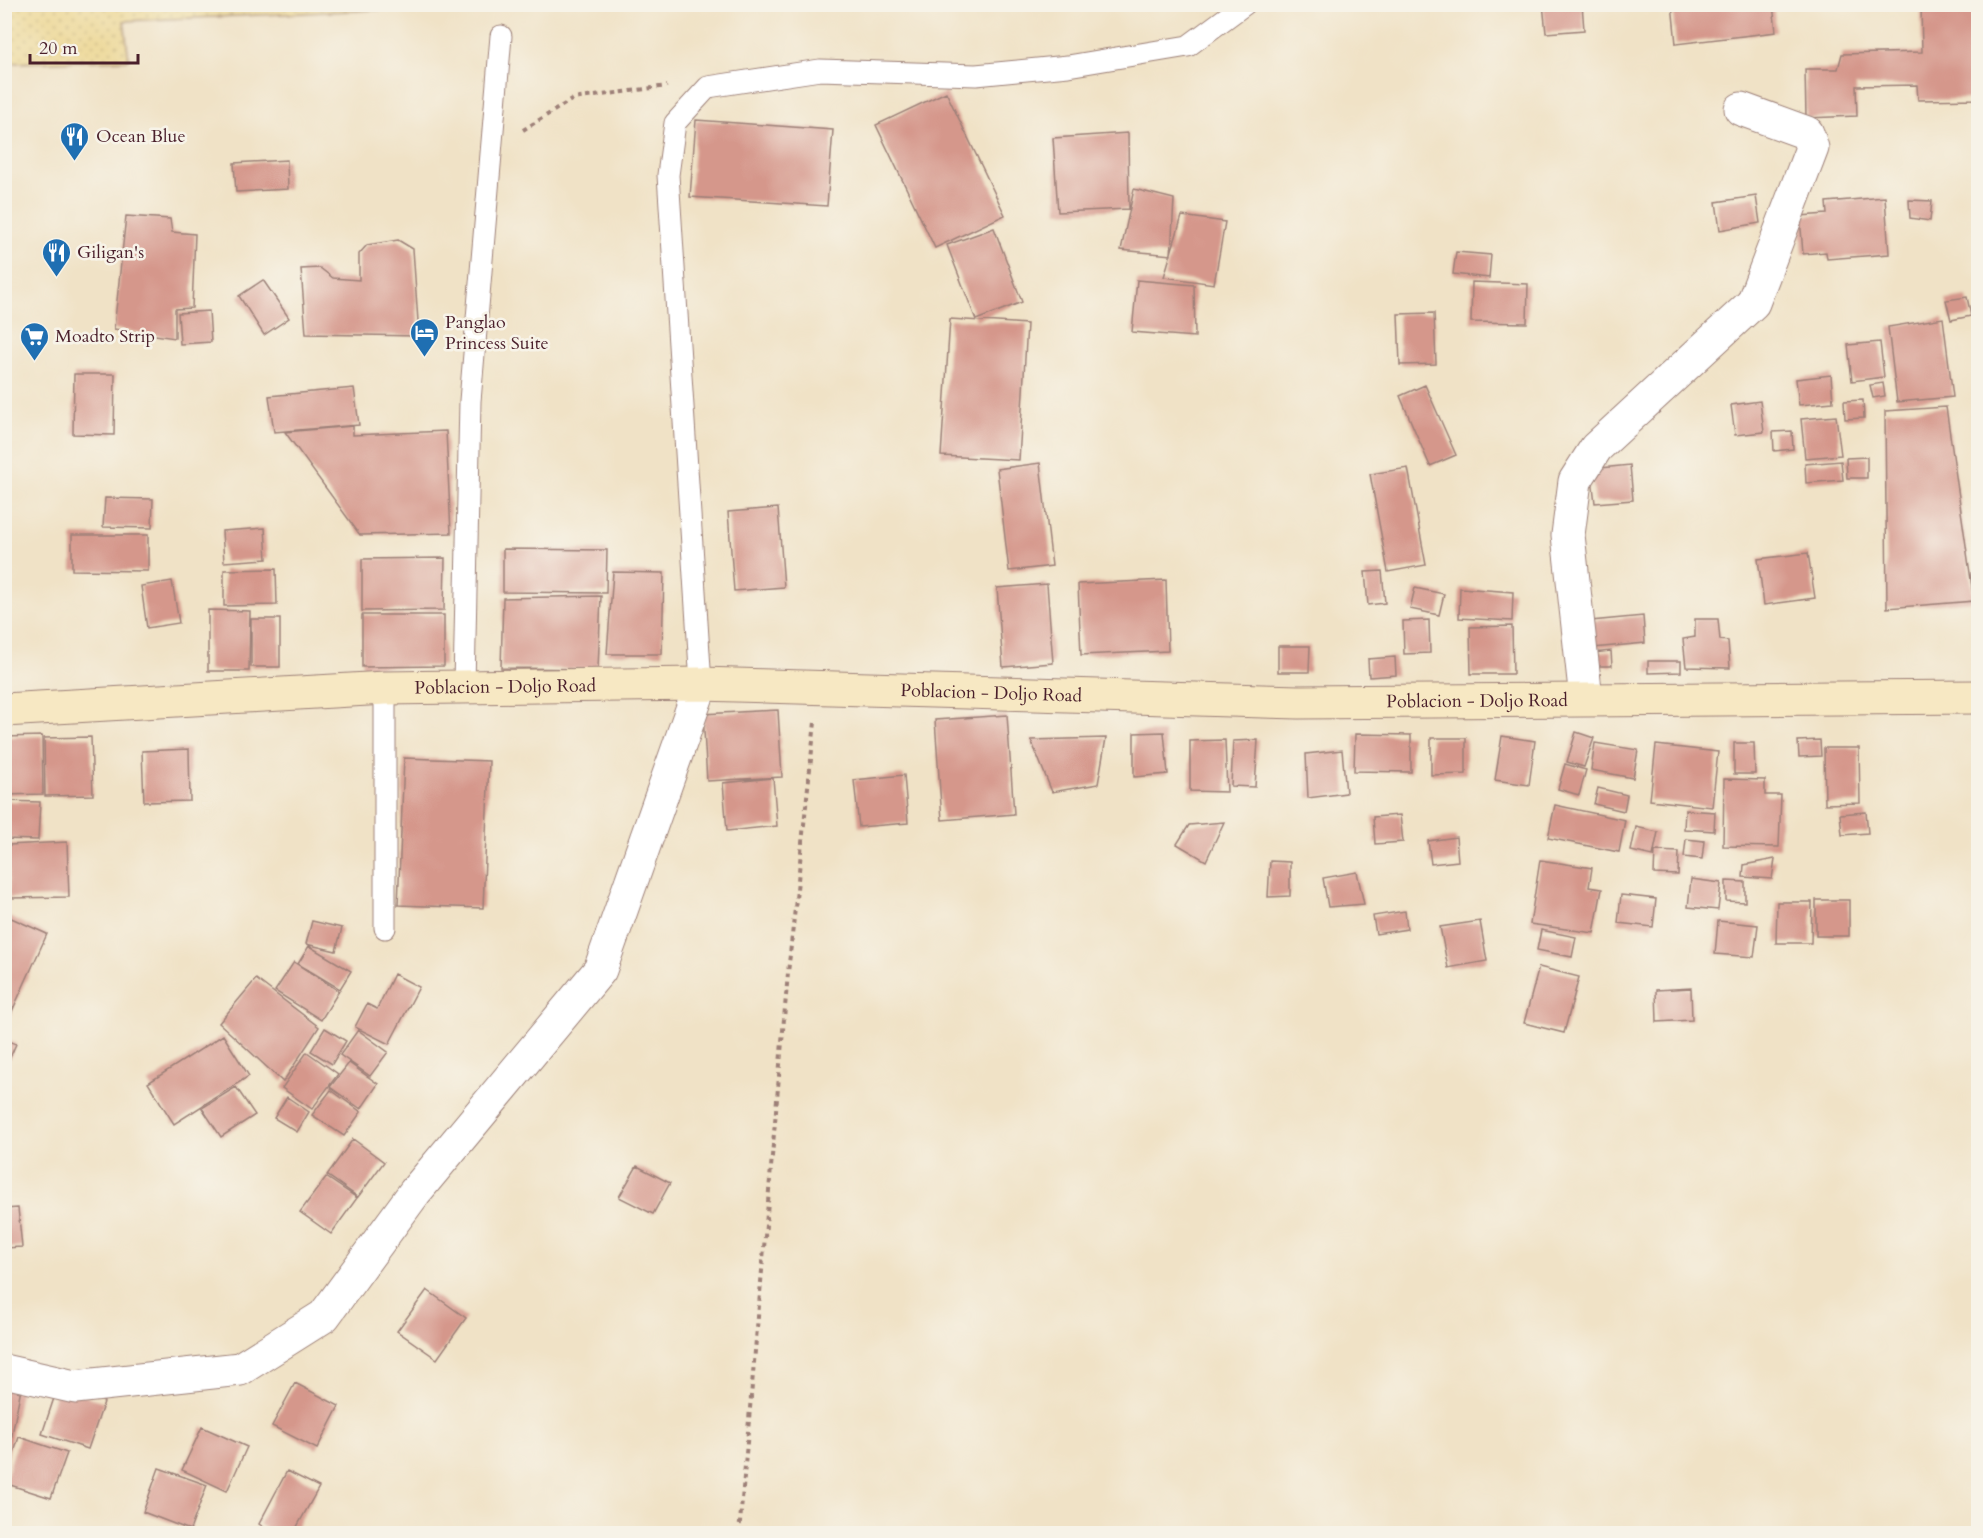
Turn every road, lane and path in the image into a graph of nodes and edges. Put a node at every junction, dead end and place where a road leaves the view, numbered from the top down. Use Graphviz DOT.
graph roads {
  1 [pos="1245,4"];
  2 [pos="501,36"];
  3 [pos="708,87"];
  4 [pos="1741,109"];
  5 [pos="492,150"];
  6 [pos="701,684"];
  7 [pos="464,686"];
  8 [pos="819,687"];
  9 [pos="385,688"];
  10 [pos="1978,697"];
  11 [pos="1586,699"];
  12 [pos="4,710"];
  13 [pos="384,928"];
  14 [pos="4,1371"];
  15 [pos="739,1533"];
  1 -- 3 [label="lane"];
  2 -- 5 [label="lane"];
  3 -- 5 [label="path"];
  3 -- 6 [label="lane"];
  4 -- 11 [label="street"];
  5 -- 7 [label="lane"];
  6 -- 7 [label="street, Poblacion - Doljo Road"];
  6 -- 8 [label="street, Poblacion - Doljo Road"];
  6 -- 14 [label="street"];
  7 -- 9 [label="street, Poblacion - Doljo Road"];
  8 -- 11 [label="street, Poblacion - Doljo Road"];
  8 -- 15 [label="path"];
  9 -- 12 [label="street, Poblacion - Doljo Road"];
  9 -- 13 [label="lane"];
  10 -- 11 [label="street, Poblacion - Doljo Road"];
}
